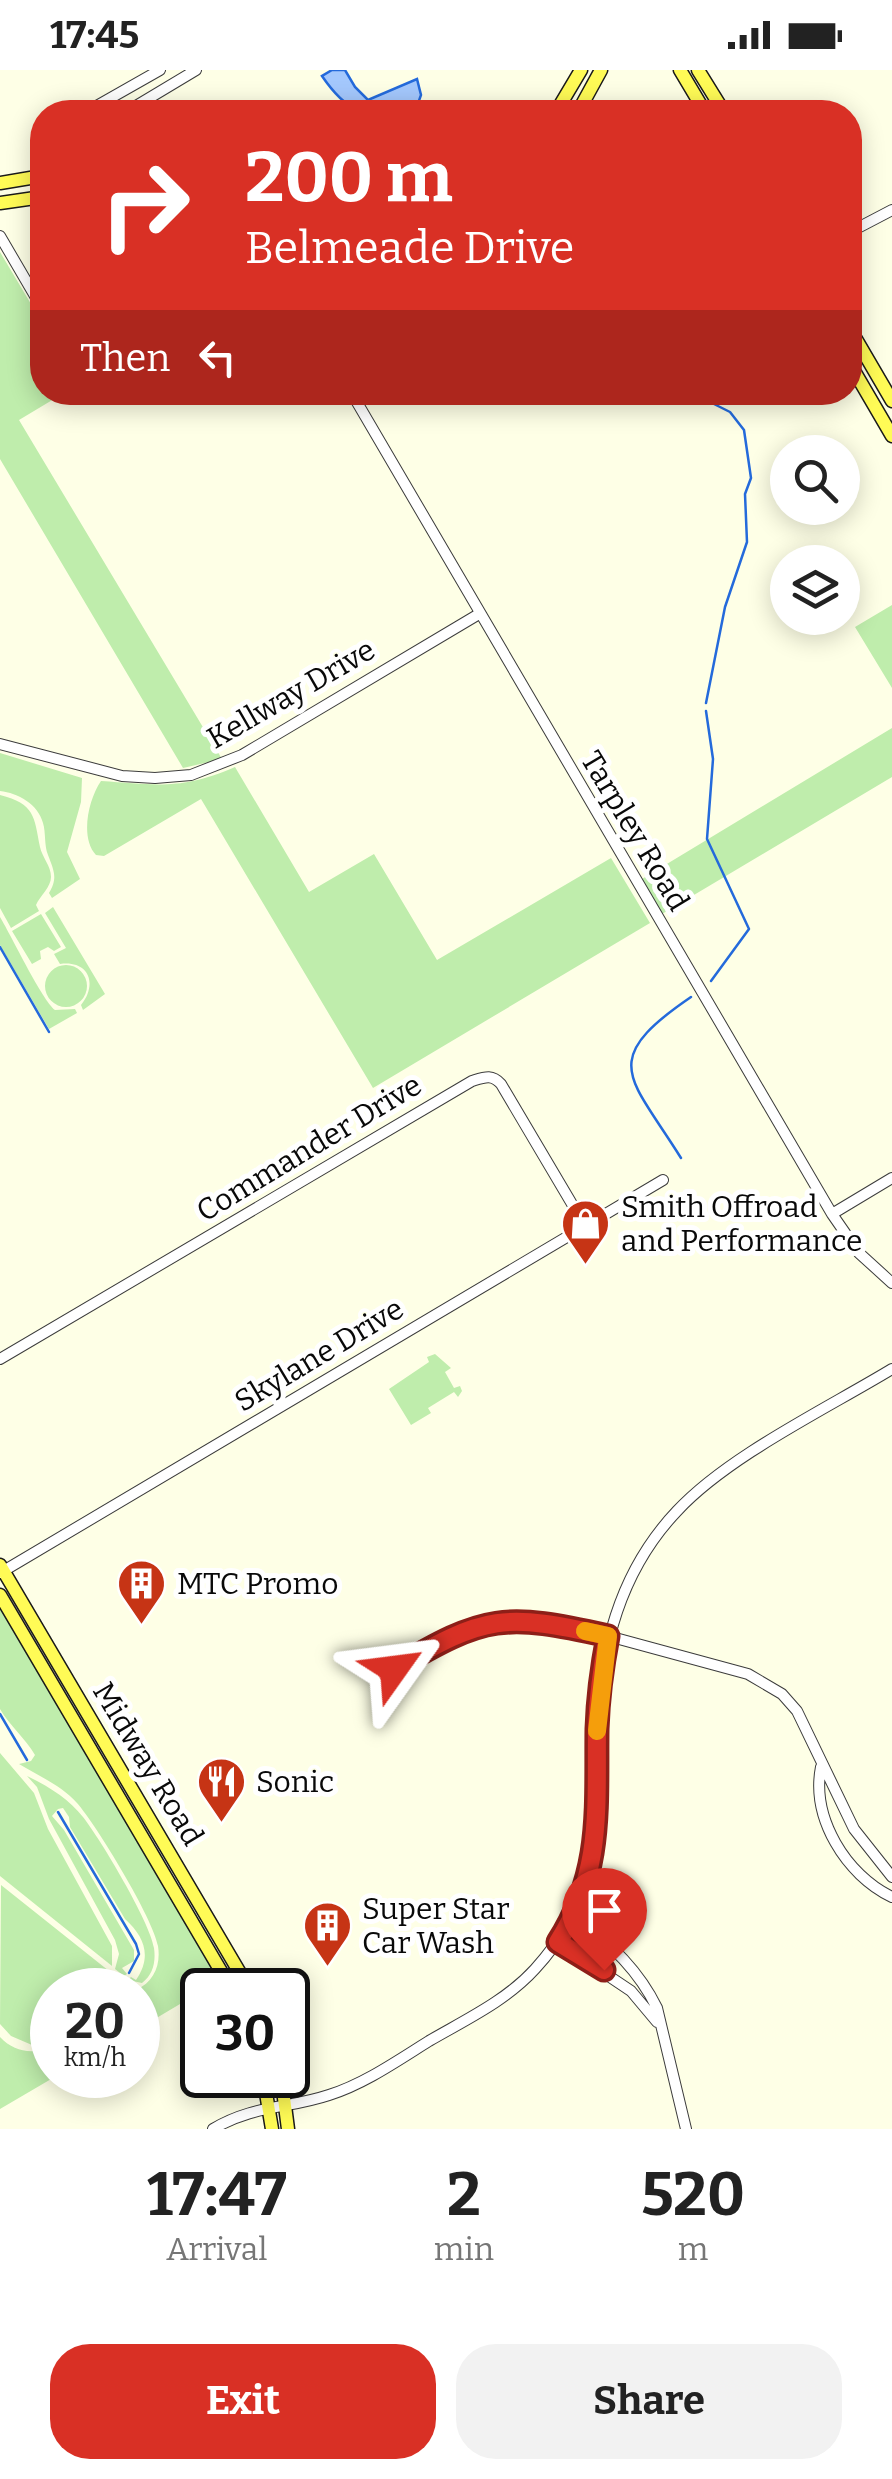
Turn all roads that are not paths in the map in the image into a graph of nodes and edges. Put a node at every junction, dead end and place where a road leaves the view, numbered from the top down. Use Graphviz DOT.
graph roads {
  1 [pos="161,70"];
  2 [pos="196,70"];
  3 [pos="581,70"];
  4 [pos="602,70"];
  5 [pos="680,70"];
  6 [pos="698,70"];
  7 [pos="171,85"];
  8 [pos="107,100"];
  9 [pos="146,100"];
  10 [pos="563,100"];
  11 [pos="585,100"];
  12 [pos="698,100"];
  13 [pos="717,100"];
  14 [pos="30,179"];
  15 [pos="0,184"];
  16 [pos="30,199"];
  17 [pos="0,203"];
  18 [pos="892,210"];
  19 [pos="862,226"];
  20 [pos="0,236"];
  21 [pos="30,287"];
  22 [pos="862,350"];
  23 [pos="862,383"];
  24 [pos="892,401"];
  25 [pos="358,405"];
  26 [pos="891,430"];
  27 [pos="479,614"];
  28 [pos="0,744"];
  29 [pos="892,1178"];
  30 [pos="663,1180"];
  31 [pos="832,1214"];
  32 [pos="586,1226"];
  33 [pos="892,1283"];
  34 [pos="0,1359"];
  35 [pos="892,1369"];
  36 [pos="1,1570"];
  37 [pos="0,1595"];
  38 [pos="608,1636"];
  39 [pos="394,1669"];
  40 [pos="87,1711"];
  41 [pos="74,1719"];
  42 [pos="821,1766"];
  43 [pos="144,1807"];
  44 [pos="130,1816"];
  45 [pos="184,1874"];
  46 [pos="892,1877"];
  47 [pos="170,1882"];
  48 [pos="892,1897"];
  49 [pos="573,1917"];
  50 [pos="558,1942"];
  51 [pos="219,1968"];
  52 [pos="238,1968"];
  53 [pos="658,2023"];
  54 [pos="268,2098"];
  55 [pos="284,2098"];
  56 [pos="285,2104"];
  57 [pos="270,2106"];
  58 [pos="213,2129"];
  59 [pos="272,2129"];
  60 [pos="288,2129"];
  61 [pos="686,2129"];
  1 -- 7 [label="street"];
  1 -- 8 [label="street"];
  2 -- 7 [label="street"];
  3 -- 10 [label="main road"];
  4 -- 11 [label="main road"];
  5 -- 12 [label="main road"];
  6 -- 13 [label="main road"];
  7 -- 9 [label="street"];
  14 -- 15 [label="main road"];
  16 -- 17 [label="main road"];
  18 -- 19 [label="street"];
  20 -- 21 [label="street"];
  22 -- 24 [label="main road"];
  23 -- 26 [label="main road"];
  25 -- 27 [label="street, Tarpley Road"];
  27 -- 28 [label="street, Kellway Drive"];
  27 -- 31 [label="street, Tarpley Road"];
  29 -- 31 [label="street"];
  30 -- 32 [label="street, Skylane Drive"];
  31 -- 33 [label="street, Tarpley Road"];
  32 -- 34 [label="street, Commander Drive"];
  32 -- 36 [label="street, Skylane Drive"];
  35 -- 38 [label="street"];
  36 -- 40 [label="main road, Midway Road"];
  37 -- 41 [label="main road, Midway Road"];
  38 -- 39 [label="street"];
  38 -- 42 [label="street"];
  38 -- 49 [label="street"];
  40 -- 41 [label="main road"];
  40 -- 43 [label="main road, Midway Road"];
  41 -- 44 [label="main road, Midway Road"];
  42 -- 46 [label="street"];
  42 -- 48 [label="street"];
  43 -- 44 [label="main road"];
  43 -- 45 [label="main road, Midway Road"];
  44 -- 47 [label="main road, Midway Road"];
  45 -- 47 [label="main road"];
  45 -- 52 [label="main road, Midway Road"];
  47 -- 51 [label="main road, Midway Road"];
  49 -- 50 [label="street"];
  49 -- 53 [label="street"];
  50 -- 53 [label="street"];
  50 -- 56 [label="street"];
  53 -- 61 [label="street"];
  54 -- 57 [label="main road"];
  55 -- 56 [label="main road"];
  56 -- 57 [label="street"];
  56 -- 60 [label="main road"];
  57 -- 58 [label="street"];
  57 -- 59 [label="main road"];
}
